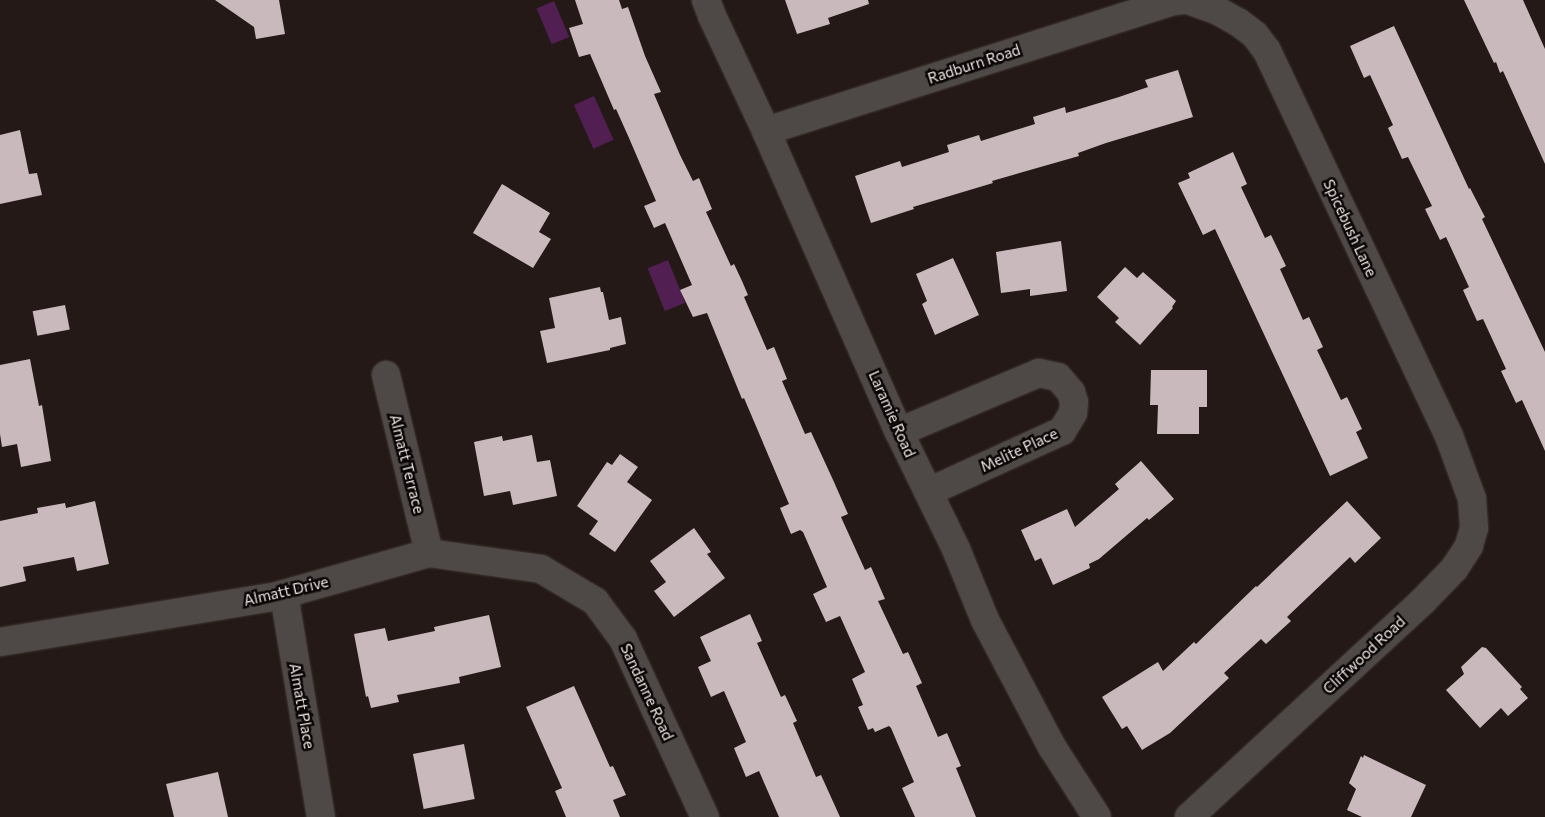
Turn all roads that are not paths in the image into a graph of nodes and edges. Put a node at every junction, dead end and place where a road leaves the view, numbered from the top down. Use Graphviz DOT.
graph roads {
  1 [pos="706,0"];
  2 [pos="1182,0"];
  3 [pos="1188,0"];
  4 [pos="766,130"];
  5 [pos="386,375"];
  6 [pos="899,432"];
  7 [pos="1459,464"];
  8 [pos="928,492"];
  9 [pos="429,553"];
  10 [pos="568,583"];
  11 [pos="284,594"];
  12 [pos="0,642"];
  13 [pos="321,817"];
  14 [pos="705,817"];
  15 [pos="1098,817"];
  16 [pos="1189,817"];
  1 -- 4 [label="street, Laramie Road"];
  2 -- 4 [label="street, Radburn Road"];
  3 -- 7 [label="street, Spicebush Lane"];
  4 -- 6 [label="street, Laramie Road"];
  5 -- 9 [label="street, Almatt Terrace"];
  6 -- 8 [label="street, Laramie Road"];
  6 -- 8 [label="street, Melite Place"];
  7 -- 16 [label="street, Cliffwood Road"];
  8 -- 15 [label="street, Laramie Road"];
  9 -- 10 [label="street, Almatt Drive"];
  9 -- 11 [label="street, Almatt Drive"];
  10 -- 14 [label="street, Sandanne Road"];
  11 -- 12 [label="street, Almatt Drive"];
  11 -- 13 [label="street, Almatt Place"];
}
